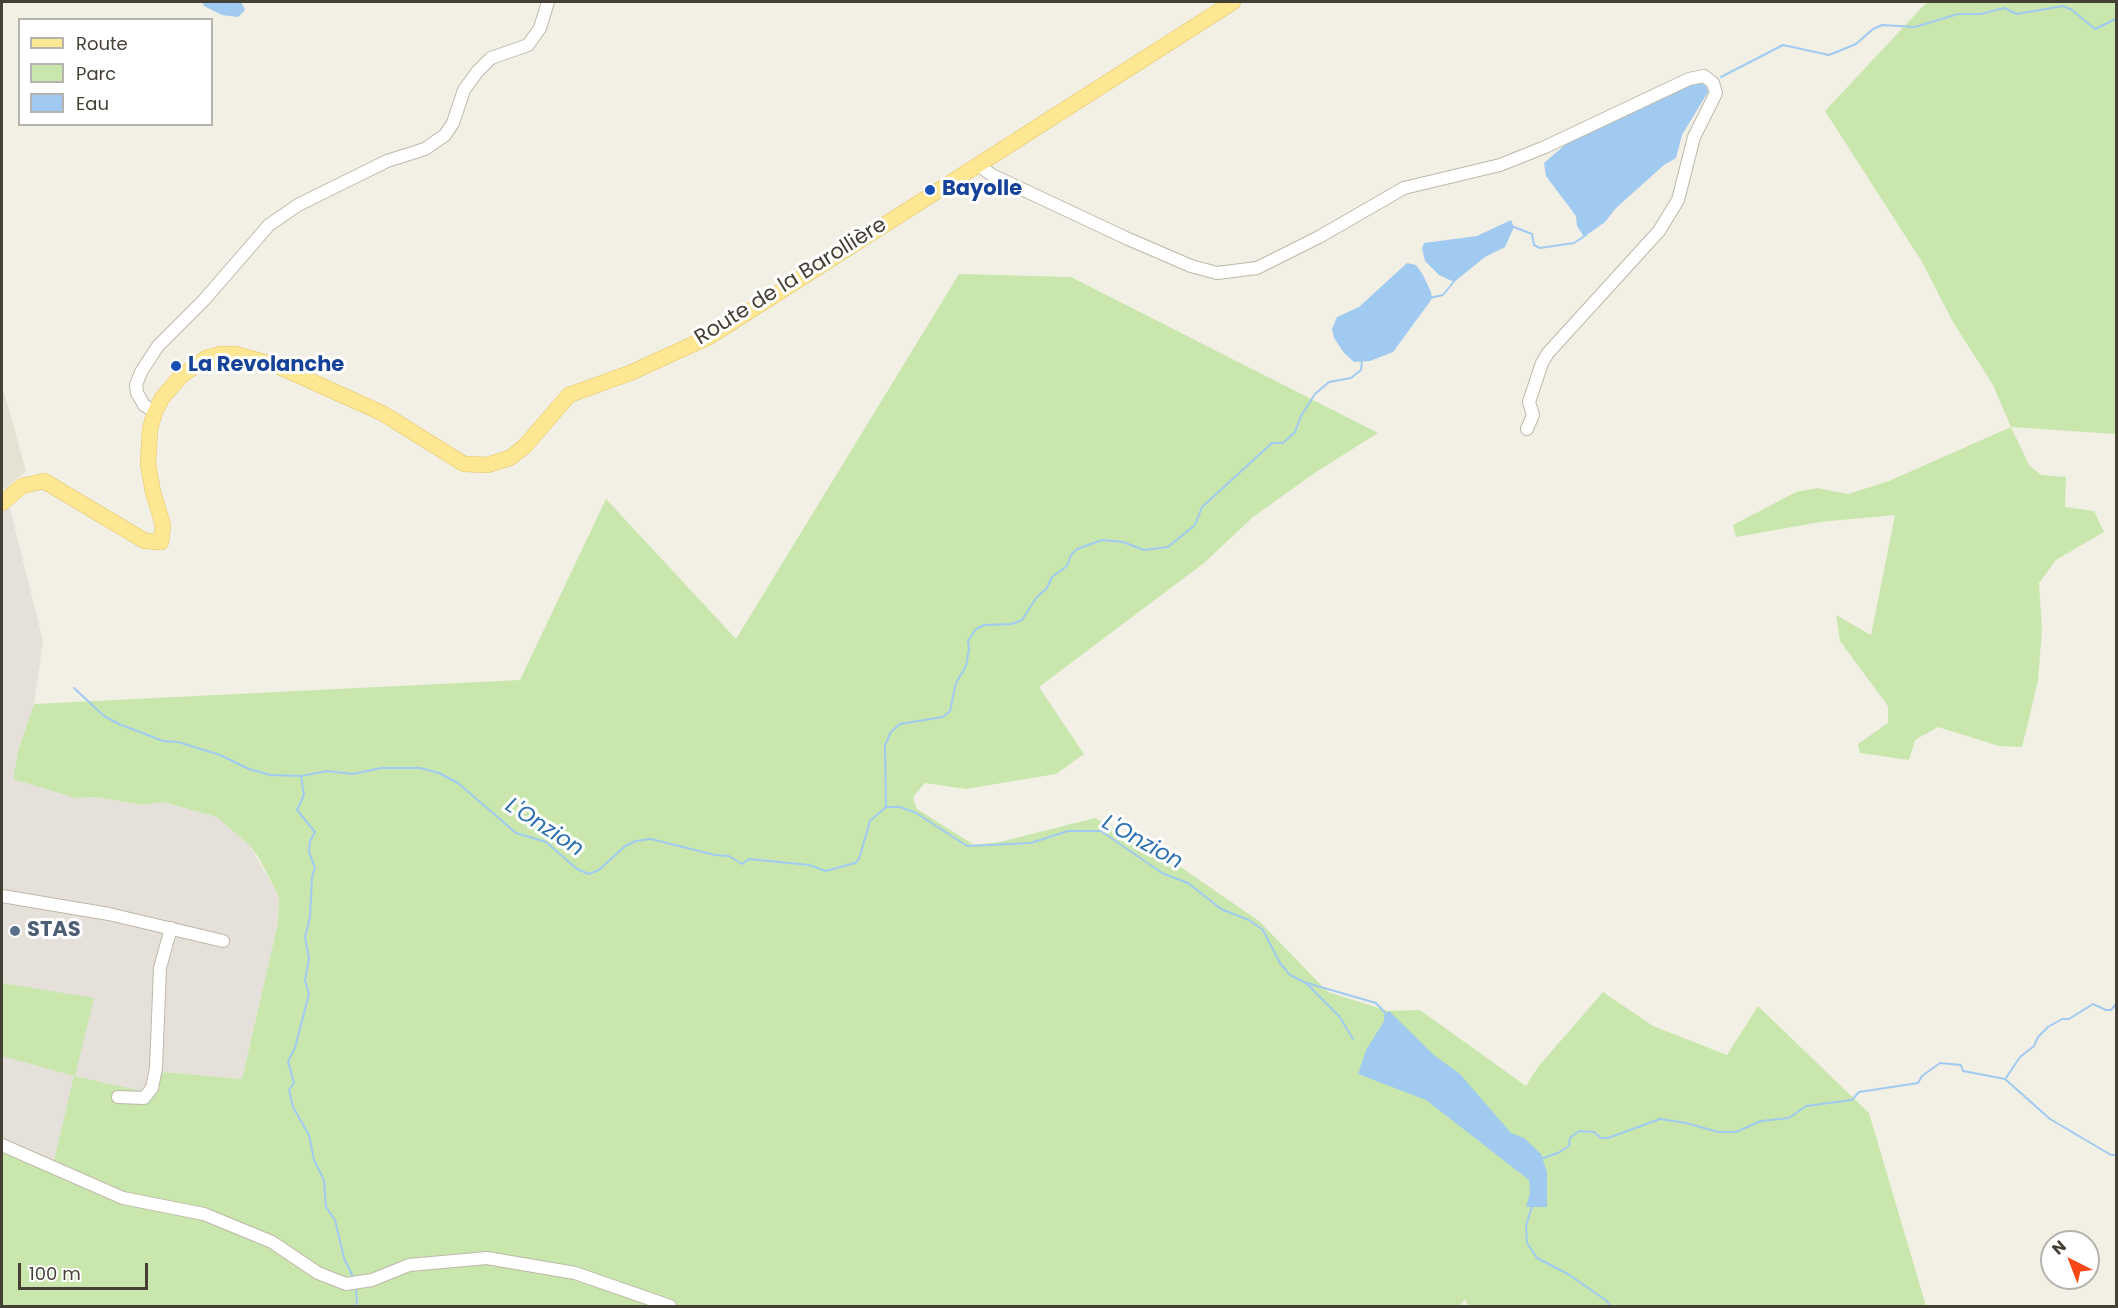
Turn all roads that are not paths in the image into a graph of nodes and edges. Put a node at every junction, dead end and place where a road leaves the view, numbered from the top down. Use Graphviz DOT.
graph roads {
  1 [pos="548,2"];
  2 [pos="1233,2"];
  3 [pos="978,165"];
  4 [pos="155,412"];
  5 [pos="1527,429"];
  6 [pos="2,503"];
  7 [pos="2,896"];
  8 [pos="171,928"];
  9 [pos="223,941"];
  10 [pos="118,1098"];
  11 [pos="2,1145"];
  12 [pos="670,1306"];
  1 -- 4 [label="street"];
  2 -- 3 [label="main road, Route de la Barollière"];
  3 -- 4 [label="main road, Route de la Barollière"];
  3 -- 5 [label="street"];
  4 -- 6 [label="main road, Route de la Barollière"];
  7 -- 8 [label="street"];
  8 -- 9 [label="street"];
  8 -- 10 [label="street"];
  11 -- 12 [label="street"];
}
